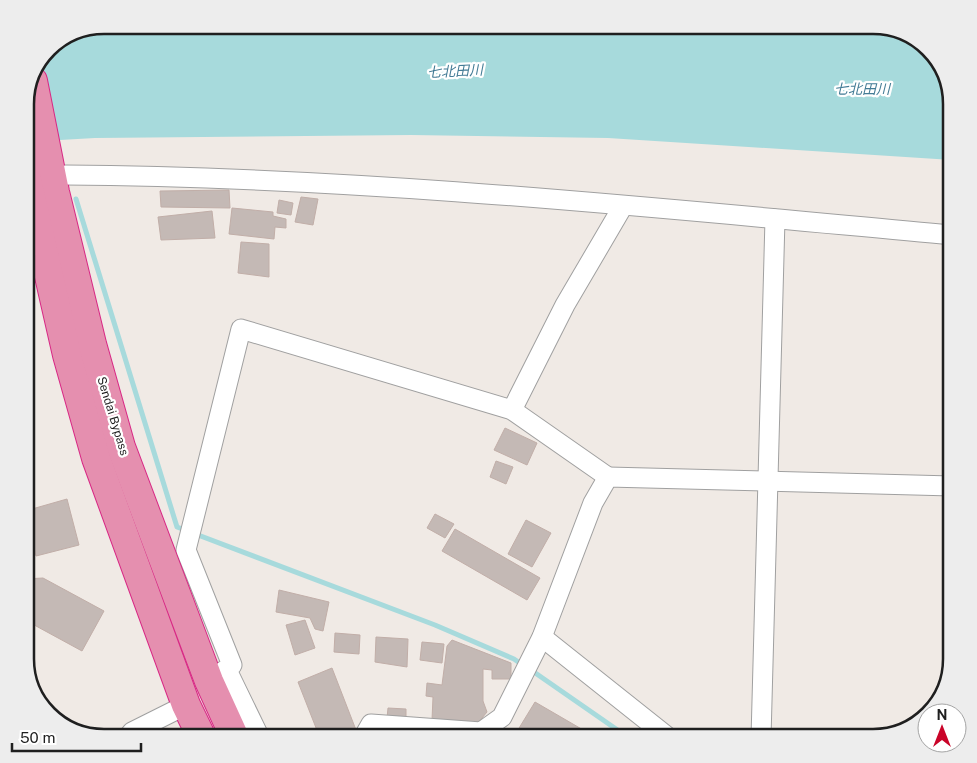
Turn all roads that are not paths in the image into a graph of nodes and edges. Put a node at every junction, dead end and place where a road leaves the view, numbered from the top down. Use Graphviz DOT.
graph roads {
  1 [pos="35,92"];
  2 [pos="44,183"];
  3 [pos="623,206"];
  4 [pos="775,219"];
  5 [pos="943,234"];
  6 [pos="512,410"];
  7 [pos="608,477"];
  8 [pos="768,480"];
  9 [pos="943,486"];
  10 [pos="540,641"];
  11 [pos="218,676"];
  12 [pos="186,705"];
  13 [pos="138,729"];
  14 [pos="198,729"];
  15 [pos="233,729"];
  16 [pos="254,729"];
  17 [pos="368,729"];
  18 [pos="440,729"];
  19 [pos="485,729"];
  20 [pos="657,729"];
  21 [pos="761,729"];
  1 -- 2 [label="highway, Sendai Bypass"];
  2 -- 3 [label="street"];
  2 -- 11 [label="highway, Sendai Bypass"];
  2 -- 12 [label="highway, Sendai Bypass"];
  3 -- 4 [label="street"];
  3 -- 6 [label="street"];
  4 -- 5 [label="street"];
  4 -- 8 [label="street"];
  6 -- 7 [label="street"];
  6 -- 11 [label="street"];
  7 -- 8 [label="street"];
  7 -- 10 [label="street"];
  8 -- 9 [label="street"];
  8 -- 21 [label="street"];
  10 -- 19 [label="street"];
  10 -- 20 [label="street"];
  11 -- 15 [label="highway, Sendai Bypass"];
  11 -- 16 [label="street"];
  12 -- 13 [label="street"];
  12 -- 14 [label="highway, Sendai Bypass"];
  17 -- 18 [label="street"];
}
